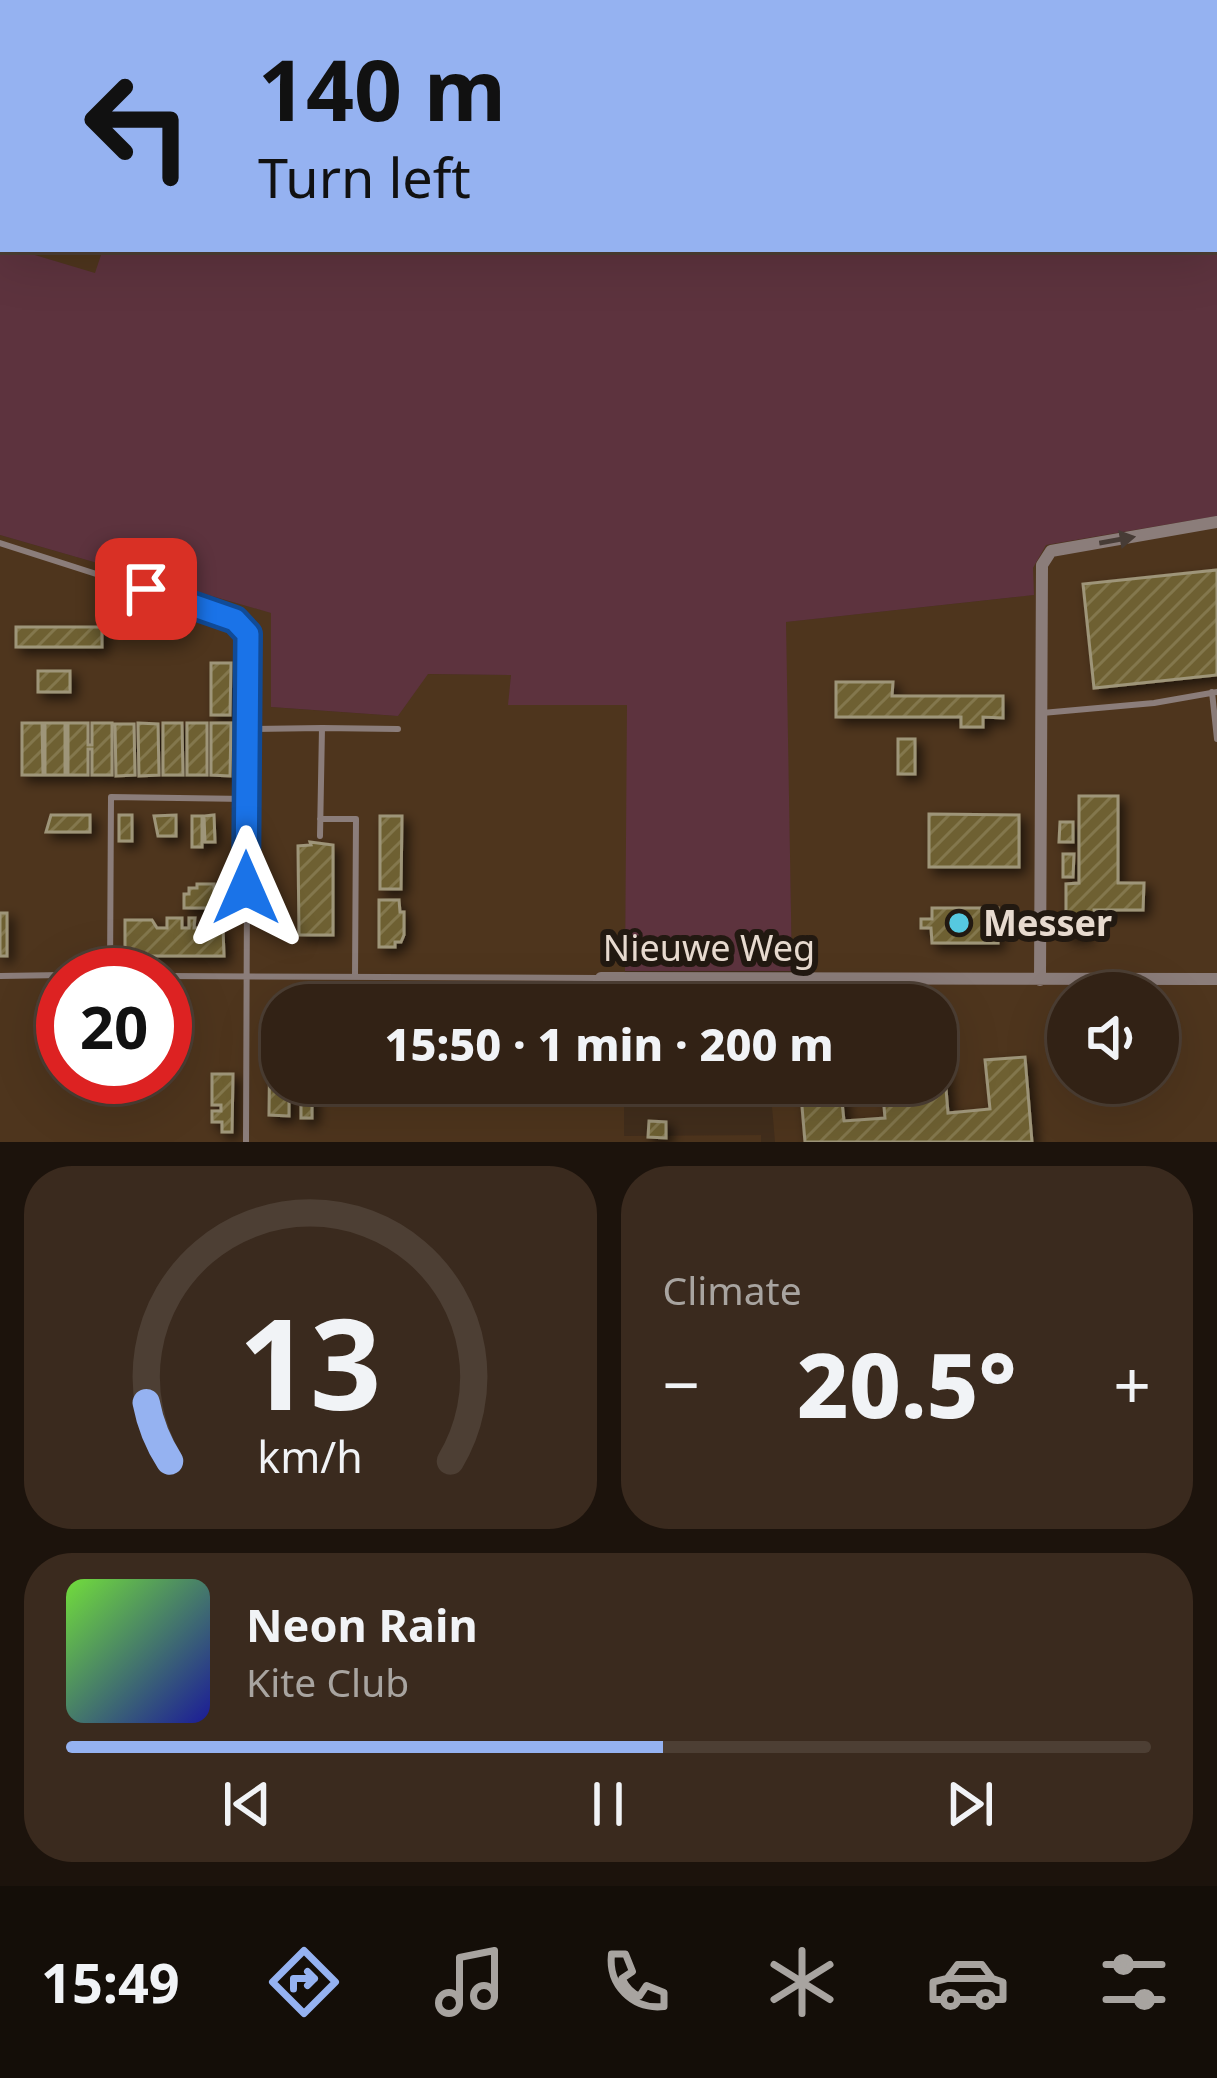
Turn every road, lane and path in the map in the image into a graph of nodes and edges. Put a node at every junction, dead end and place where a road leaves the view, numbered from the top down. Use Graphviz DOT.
graph roads {
  1 [pos="1217,522"];
  2 [pos="0,543"];
  3 [pos="1215,692"];
  4 [pos="1042,713"];
  5 [pos="246,728"];
  6 [pos="322,728"];
  7 [pos="398,729"];
  8 [pos="1217,739"];
  9 [pos="246,799"];
  10 [pos="320,819"];
  11 [pos="320,836"];
  12 [pos="110,948"];
  13 [pos="36,975"];
  14 [pos="0,976"];
  15 [pos="192,976"];
  16 [pos="246,977"];
  17 [pos="355,978"];
  18 [pos="602,978"];
  19 [pos="1217,979"];
  20 [pos="1040,980"];
  21 [pos="597,984"];
  22 [pos="602,984"];
  23 [pos="246,1142"];
  4 -- 1 [label="street, one-way"];
  2 -- 5 [label="lane"];
  3 -- 4 [label="lane"];
  3 -- 8 [label="lane"];
  4 -- 20 [label="street"];
  5 -- 6 [label="lane"];
  5 -- 9 [label="lane"];
  6 -- 7 [label="lane"];
  6 -- 10 [label="lane"];
  9 -- 12 [label="lane"];
  9 -- 16 [label="lane"];
  10 -- 11 [label="lane"];
  10 -- 17 [label="lane"];
  13 -- 14 [label="lane"];
  15 -- 16 [label="lane, Nieuwe Weg"];
  16 -- 17 [label="lane, Nieuwe Weg"];
  16 -- 23 [label="lane"];
  17 -- 18 [label="lane, Nieuwe Weg"];
  18 -- 20 [label="street, Nieuwe Weg"];
  18 -- 21 [label="lane"];
  18 -- 22 [label="lane"];
  19 -- 20 [label="street, Nieuwe Weg"];
}
